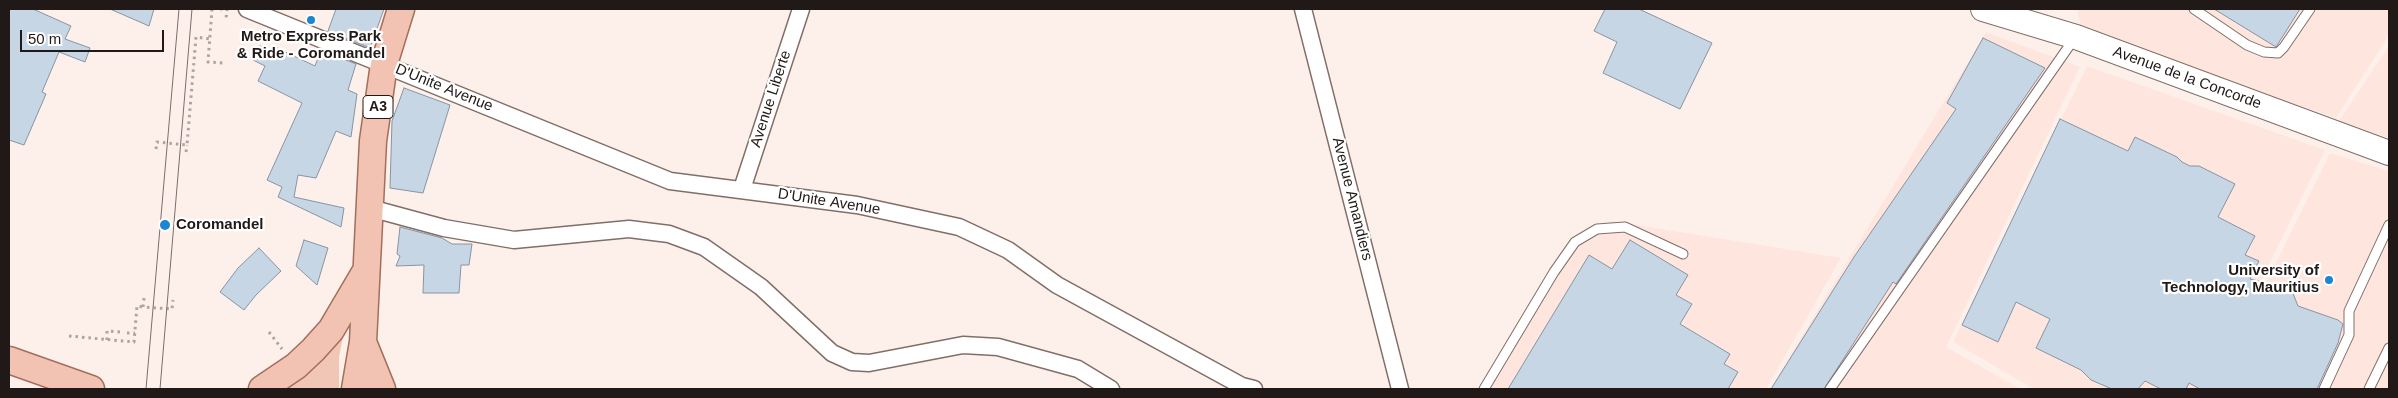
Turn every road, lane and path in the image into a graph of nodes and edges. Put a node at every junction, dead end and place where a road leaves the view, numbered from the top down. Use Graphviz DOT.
graph roads {
  1 [pos="212,9"];
  2 [pos="220,9"];
  3 [pos="247,9"];
  4 [pos="401,9"];
  5 [pos="801,9"];
  6 [pos="1303,9"];
  7 [pos="2194,9"];
  8 [pos="2310,9"];
  9 [pos="1999,11"];
  10 [pos="226,19"];
  11 [pos="2076,36"];
  12 [pos="210,38"];
  13 [pos="224,63"];
  14 [pos="384,64"];
  15 [pos="187,145"];
  16 [pos="156,149"];
  17 [pos="186,152"];
  18 [pos="2389,153"];
  19 [pos="742,189"];
  20 [pos="370,208"];
  21 [pos="2389,225"];
  22 [pos="1683,254"];
  23 [pos="367,269"];
  24 [pos="144,298"];
  25 [pos="173,300"];
  26 [pos="143,306"];
  27 [pos="120,332"];
  28 [pos="269,332"];
  29 [pos="127,333"];
  30 [pos="134,333"];
  31 [pos="69,336"];
  32 [pos="107,340"];
  33 [pos="363,342"];
  34 [pos="2389,348"];
  35 [pos="287,355"];
  36 [pos="9,360"];
  37 [pos="91,389"];
  38 [pos="262,389"];
  39 [pos="355,389"];
  40 [pos="382,389"];
  41 [pos="1110,389"];
  42 [pos="1254,389"];
  43 [pos="1400,389"];
  44 [pos="1484,389"];
  45 [pos="1830,389"];
  46 [pos="2324,389"];
  47 [pos="2369,389"];
  1 -- 12 [label="path"];
  2 -- 10 [label="path"];
  3 -- 14 [label="street, D'Unite Avenue"];
  4 -- 14 [label="main road, A3"];
  5 -- 19 [label="street, Avenue Liberte"];
  6 -- 43 [label="street, Avenue Amandiers"];
  7 -- 8 [label="lane"];
  9 -- 11 [label="street, Avenue de la Concorde"];
  11 -- 18 [label="street, Avenue de la Concorde"];
  11 -- 45 [label="lane"];
  12 -- 13 [label="path"];
  12 -- 15 [label="path"];
  14 -- 19 [label="street, D'Unite Avenue"];
  14 -- 20 [label="main road, A3"];
  15 -- 16 [label="path"];
  15 -- 17 [label="path"];
  19 -- 42 [label="street, D'Unite Avenue"];
  20 -- 23 [label="main road, A3"];
  20 -- 41 [label="street"];
  21 -- 46 [label="lane"];
  22 -- 44 [label="lane"];
  23 -- 33 [label="main road, A3"];
  23 -- 38 [label="main road, A3"];
  24 -- 26 [label="path"];
  25 -- 26 [label="path"];
  26 -- 30 [label="path"];
  27 -- 32 [label="path"];
  28 -- 35 [label="path"];
  29 -- 30 [label="path"];
  30 -- 32 [label="path"];
  31 -- 32 [label="path"];
  33 -- 39 [label="main road, A3"];
  33 -- 40 [label="main road, A3"];
  34 -- 47 [label="lane"];
  36 -- 37 [label="main road"];
}
